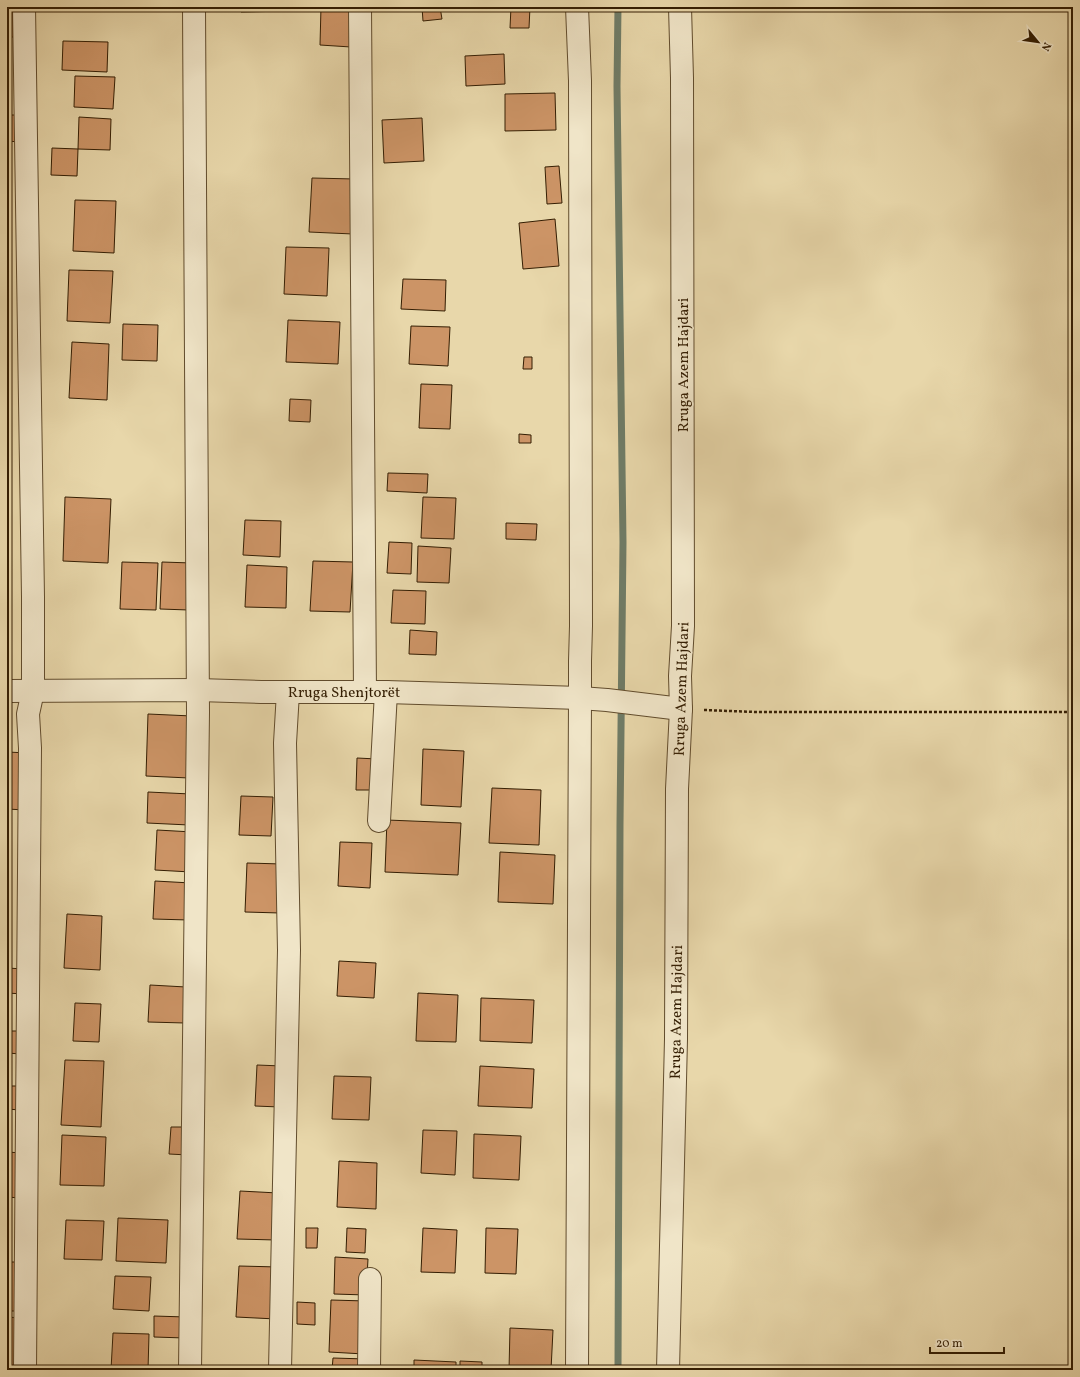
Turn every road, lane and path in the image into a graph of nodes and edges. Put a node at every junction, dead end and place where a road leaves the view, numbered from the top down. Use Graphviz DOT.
graph roads {
  1 [pos="24,7"];
  2 [pos="194,7"];
  3 [pos="360,7"];
  4 [pos="577,7"];
  5 [pos="680,7"];
  6 [pos="198,690"];
  7 [pos="7,691"];
  8 [pos="32,691"];
  9 [pos="288,692"];
  10 [pos="376,692"];
  11 [pos="580,698"];
  12 [pos="681,709"];
  13 [pos="1073,712"];
  14 [pos="379,821"];
  15 [pos="370,1280"];
  16 [pos="25,1370"];
  17 [pos="190,1370"];
  18 [pos="280,1370"];
  19 [pos="369,1370"];
  20 [pos="577,1370"];
  21 [pos="668,1370"];
  1 -- 8 [label="street"];
  2 -- 6 [label="street"];
  3 -- 10 [label="street"];
  4 -- 11 [label="street"];
  5 -- 12 [label="street, Rruga Azem Hajdari"];
  6 -- 8 [label="street, Rruga Shenjtorët"];
  6 -- 9 [label="street, Rruga Shenjtorët"];
  6 -- 17 [label="street"];
  7 -- 8 [label="street, Rruga Shenjtorët"];
  8 -- 16 [label="street"];
  9 -- 10 [label="street, Rruga Shenjtorët"];
  9 -- 18 [label="street"];
  10 -- 11 [label="street, Rruga Shenjtorët"];
  10 -- 14 [label="street"];
  11 -- 12 [label="street, Rruga Shenjtorët"];
  11 -- 20 [label="street"];
  12 -- 13 [label="path"];
  12 -- 21 [label="street, Rruga Azem Hajdari"];
  15 -- 19 [label="street"];
}
